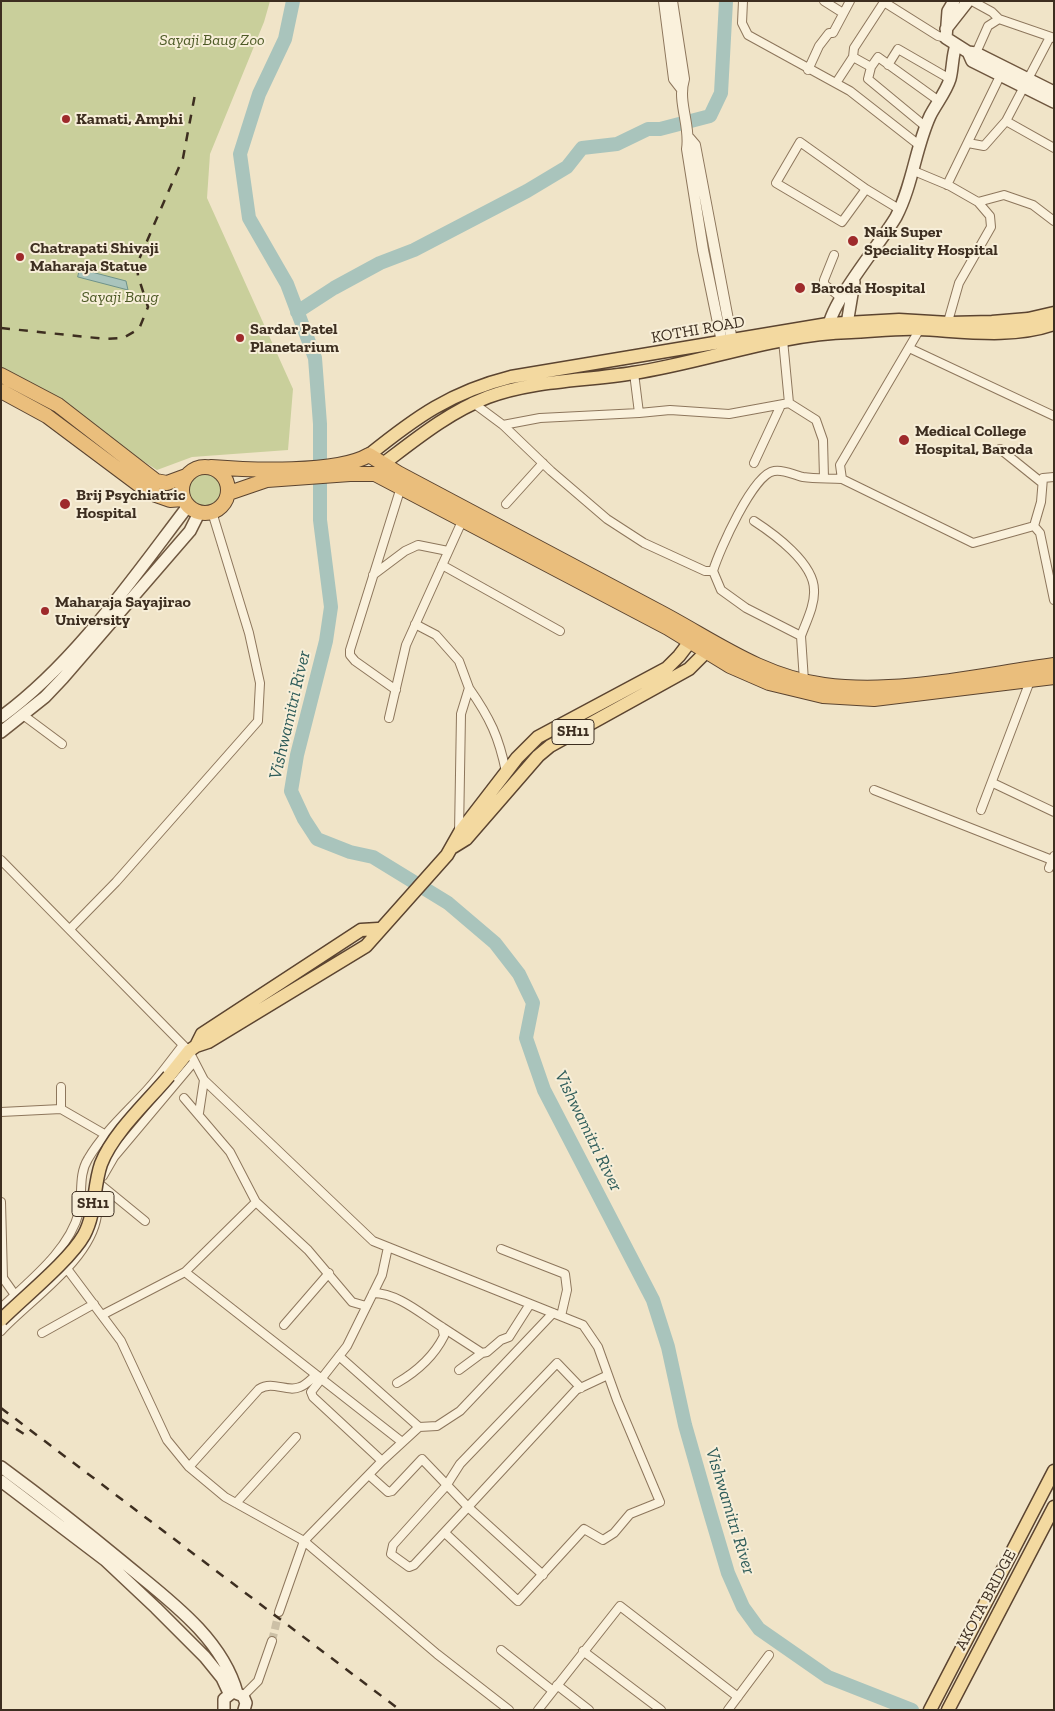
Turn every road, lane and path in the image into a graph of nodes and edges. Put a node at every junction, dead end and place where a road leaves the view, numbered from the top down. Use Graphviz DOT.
graph roads {
  1 [pos="664,1"];
  2 [pos="672,1"];
  3 [pos="743,1"];
  4 [pos="824,1"];
  5 [pos="850,1"];
  6 [pos="884,1"];
  7 [pos="954,1"];
  8 [pos="970,1"];
  9 [pos="843,13"];
  10 [pos="999,19"];
  11 [pos="946,33"];
  12 [pos="1052,37"];
  13 [pos="966,50"];
  14 [pos="853,57"];
  15 [pos="888,65"];
  16 [pos="871,66"];
  17 [pos="808,70"];
  18 [pos="1002,72"];
  19 [pos="950,75"];
  20 [pos="836,83"];
  21 [pos="1025,83"];
  22 [pos="681,88"];
  23 [pos="1054,92"];
  24 [pos="938,101"];
  25 [pos="1054,102"];
  26 [pos="1006,121"];
  27 [pos="926,127"];
  28 [pos="968,143"];
  29 [pos="919,146"];
  30 [pos="1054,148"];
  31 [pos="914,171"];
  32 [pos="947,185"];
  33 [pos="866,189"];
  34 [pos="978,202"];
  35 [pos="899,210"];
  36 [pos="1054,221"];
  37 [pos="834,255"];
  38 [pos="855,278"];
  39 [pos="841,298"];
  40 [pos="1053,316"];
  41 [pos="922,325"];
  42 [pos="847,327"];
  43 [pos="947,327"];
  44 [pos="828,328"];
  45 [pos="783,340"];
  46 [pos="728,347"];
  47 [pos="909,348"];
  48 [pos="634,373"];
  49 [pos="1,374"];
  50 [pos="1,390"];
  51 [pos="461,392"];
  52 [pos="473,404"];
  53 [pos="785,404"];
  54 [pos="639,413"];
  55 [pos="1054,416"];
  56 [pos="503,425"];
  57 [pos="1000,449"];
  58 [pos="369,455"];
  59 [pos="754,463"];
  60 [pos="384,464"];
  61 [pos="543,464"];
  62 [pos="352,466"];
  63 [pos="211,467"];
  64 [pos="278,474"];
  65 [pos="372,474"];
  66 [pos="186,476"];
  67 [pos="1054,477"];
  68 [pos="824,478"];
  69 [pos="842,479"];
  70 [pos="1042,482"];
  71 [pos="401,487"];
  72 [pos="228,493"];
  73 [pos="506,504"];
  74 [pos="196,508"];
  75 [pos="463,519"];
  76 [pos="754,520"];
  77 [pos="1034,526"];
  78 [pos="448,551"];
  79 [pos="442,564"];
  80 [pos="713,571"];
  81 [pos="373,575"];
  82 [pos="1054,600"];
  83 [pos="415,624"];
  84 [pos="560,632"];
  85 [pos="801,636"];
  86 [pos="693,637"];
  87 [pos="709,646"];
  88 [pos="1054,665"];
  89 [pos="1054,678"];
  90 [pos="804,680"];
  91 [pos="1030,681"];
  92 [pos="469,688"];
  93 [pos="396,690"];
  94 [pos="23,715"];
  95 [pos="1,717"];
  96 [pos="389,718"];
  97 [pos="1,732"];
  98 [pos="62,744"];
  99 [pos="506,773"];
  100 [pos="992,783"];
  101 [pos="874,790"];
  102 [pos="981,810"];
  103 [pos="1054,812"];
  104 [pos="459,834"];
  105 [pos="450,851"];
  106 [pos="1,860"];
  107 [pos="1051,861"];
  108 [pos="70,928"];
  109 [pos="190,1051"];
  110 [pos="204,1080"];
  111 [pos="61,1087"];
  112 [pos="184,1098"];
  113 [pos="61,1109"];
  114 [pos="1,1112"];
  115 [pos="199,1113"];
  116 [pos="106,1134"];
  117 [pos="101,1185"];
  118 [pos="1,1202"];
  119 [pos="256,1202"];
  120 [pos="144,1220"];
  121 [pos="388,1247"];
  122 [pos="501,1249"];
  123 [pos="56,1254"];
  124 [pos="67,1268"];
  125 [pos="186,1272"];
  126 [pos="329,1273"];
  127 [pos="373,1293"];
  128 [pos="15,1295"];
  129 [pos="94,1304"];
  130 [pos="530,1304"];
  131 [pos="366,1306"];
  132 [pos="1,1308"];
  133 [pos="102,1315"];
  134 [pos="557,1315"];
  135 [pos="1,1320"];
  136 [pos="284,1326"];
  137 [pos="442,1328"];
  138 [pos="1,1331"];
  139 [pos="42,1334"];
  140 [pos="482,1353"];
  141 [pos="339,1356"];
  142 [pos="459,1370"];
  143 [pos="608,1375"];
  144 [pos="319,1376"];
  145 [pos="397,1384"];
  146 [pos="581,1388"];
  147 [pos="419,1427"];
  148 [pos="296,1437"];
  149 [pos="402,1442"];
  150 [pos="382,1461"];
  151 [pos="189,1467"];
  152 [pos="1,1468"];
  153 [pos="1054,1471"];
  154 [pos="370,1475"];
  155 [pos="1,1481"];
  156 [pos="446,1486"];
  157 [pos="236,1503"];
  158 [pos="468,1507"];
  159 [pos="1054,1507"];
  160 [pos="445,1533"];
  161 [pos="304,1541"];
  162 [pos="543,1575"];
  163 [pos="279,1612"];
  164 [pos="272,1641"];
  165 [pos="501,1650"];
  166 [pos="583,1651"];
  167 [pos="768,1655"];
  168 [pos="555,1688"];
  169 [pos="236,1694"];
  170 [pos="738,1697"];
  171 [pos="222,1709"];
  172 [pos="244,1710"];
  173 [pos="509,1710"];
  174 [pos="538,1710"];
  175 [pos="589,1710"];
  176 [pos="661,1710"];
  177 [pos="728,1710"];
  178 [pos="930,1710"];
  179 [pos="948,1710"];
  1 -- 22 [label="street"];
  2 -- 22 [label="street"];
  3 -- 17 [label="street"];
  4 -- 9 [label="street"];
  5 -- 9 [label="street"];
  6 -- 11 [label="street"];
  6 -- 14 [label="street"];
  7 -- 11 [label="main road"];
  8 -- 10 [label="street"];
  8 -- 11 [label="main road"];
  9 -- 17 [label="street"];
  10 -- 12 [label="street"];
  10 -- 13 [label="street"];
  11 -- 13 [label="main road"];
  12 -- 21 [label="street"];
  13 -- 18 [label="main road"];
  13 -- 19 [label="main road"];
  14 -- 16 [label="street"];
  14 -- 20 [label="street"];
  15 -- 16 [label="street"];
  15 -- 19 [label="street"];
  15 -- 24 [label="street"];
  16 -- 27 [label="street"];
  17 -- 20 [label="street"];
  18 -- 21 [label="main road"];
  18 -- 28 [label="street"];
  19 -- 24 [label="main road"];
  20 -- 29 [label="street"];
  21 -- 23 [label="main road"];
  21 -- 25 [label="main road"];
  21 -- 26 [label="street"];
  22 -- 46 [label="street"];
  24 -- 27 [label="main road"];
  26 -- 28 [label="street"];
  26 -- 30 [label="street"];
  27 -- 29 [label="main road"];
  28 -- 32 [label="street"];
  29 -- 31 [label="main road"];
  31 -- 32 [label="street"];
  31 -- 35 [label="main road"];
  32 -- 34 [label="street"];
  33 -- 33 [label="street"];
  33 -- 35 [label="street"];
  34 -- 36 [label="street"];
  34 -- 43 [label="street"];
  35 -- 38 [label="main road"];
  37 -- 39 [label="street"];
  38 -- 39 [label="main road"];
  38 -- 42 [label="main road"];
  39 -- 44 [label="main road"];
  40 -- 43 [label="main road, KOTHI ROAD"];
  41 -- 42 [label="main road, KOTHI ROAD"];
  41 -- 43 [label="main road, KOTHI ROAD"];
  41 -- 47 [label="street"];
  42 -- 44 [label="main road, KOTHI ROAD"];
  44 -- 45 [label="main road, KOTHI ROAD"];
  44 -- 46 [label="main road, KOTHI ROAD"];
  45 -- 46 [label="main road, KOTHI ROAD"];
  45 -- 53 [label="street"];
  46 -- 48 [label="main road, KOTHI ROAD"];
  46 -- 51 [label="main road, KOTHI ROAD"];
  47 -- 55 [label="street"];
  47 -- 69 [label="street"];
  48 -- 52 [label="main road, KOTHI ROAD"];
  48 -- 54 [label="street"];
  49 -- 66 [label="highway"];
  50 -- 74 [label="highway"];
  51 -- 52 [label="street"];
  51 -- 58 [label="main road, KOTHI ROAD"];
  52 -- 56 [label="street"];
  52 -- 60 [label="main road, KOTHI ROAD"];
  53 -- 54 [label="street"];
  53 -- 59 [label="street"];
  53 -- 68 [label="street"];
  54 -- 56 [label="street"];
  56 -- 61 [label="street"];
  57 -- 70 [label="street"];
  58 -- 60 [label="highway"];
  58 -- 62 [label="highway"];
  60 -- 65 [label="highway"];
  60 -- 86 [label="highway"];
  61 -- 73 [label="street"];
  61 -- 80 [label="street"];
  62 -- 64 [label="highway"];
  62 -- 65 [label="highway"];
  63 -- 64 [label="highway"];
  63 -- 66 [label="highway"];
  63 -- 72 [label="highway"];
  64 -- 72 [label="highway"];
  65 -- 71 [label="highway"];
  66 -- 74 [label="highway"];
  67 -- 70 [label="street"];
  68 -- 69 [label="street"];
  68 -- 80 [label="street"];
  69 -- 77 [label="street"];
  70 -- 77 [label="street"];
  71 -- 75 [label="highway"];
  71 -- 81 [label="street"];
  72 -- 74 [label="highway"];
  74 -- 94 [label="main road"];
  74 -- 95 [label="main road"];
  74 -- 108 [label="street"];
  75 -- 78 [label="street"];
  75 -- 86 [label="highway"];
  76 -- 85 [label="street"];
  77 -- 82 [label="street"];
  78 -- 79 [label="street"];
  78 -- 81 [label="street"];
  79 -- 83 [label="street"];
  79 -- 84 [label="street"];
  80 -- 85 [label="street"];
  81 -- 93 [label="street"];
  83 -- 92 [label="street"];
  83 -- 93 [label="street"];
  85 -- 90 [label="street"];
  86 -- 87 [label="highway"];
  86 -- 99 [label="main road"];
  87 -- 90 [label="highway"];
  87 -- 91 [label="highway"];
  87 -- 105 [label="main road, SH11"];
  88 -- 90 [label="highway"];
  89 -- 91 [label="highway"];
  91 -- 100 [label="street"];
  92 -- 99 [label="street"];
  92 -- 104 [label="street"];
  93 -- 96 [label="street"];
  94 -- 97 [label="main road"];
  94 -- 98 [label="street"];
  99 -- 104 [label="main road"];
  100 -- 102 [label="street"];
  100 -- 103 [label="street"];
  101 -- 107 [label="street"];
  104 -- 105 [label="main road"];
  105 -- 109 [label="main road, SH11"];
  106 -- 108 [label="street"];
  108 -- 109 [label="street"];
  109 -- 110 [label="street"];
  109 -- 116 [label="street"];
  109 -- 117 [label="street"];
  109 -- 135 [label="main road, SH11, bridge"];
  110 -- 115 [label="street"];
  110 -- 121 [label="street"];
  111 -- 113 [label="street"];
  112 -- 115 [label="street"];
  113 -- 114 [label="street"];
  113 -- 116 [label="street"];
  115 -- 119 [label="street"];
  116 -- 123 [label="street"];
  117 -- 120 [label="street"];
  117 -- 124 [label="street"];
  118 -- 128 [label="street"];
  119 -- 125 [label="street"];
  119 -- 126 [label="street"];
  121 -- 127 [label="street"];
  121 -- 130 [label="street"];
  122 -- 134 [label="street"];
  123 -- 124 [label="street"];
  123 -- 128 [label="street"];
  124 -- 129 [label="street"];
  124 -- 138 [label="street"];
  125 -- 133 [label="street"];
  125 -- 144 [label="street"];
  126 -- 131 [label="street"];
  126 -- 136 [label="street"];
  127 -- 131 [label="street"];
  127 -- 137 [label="street"];
  128 -- 132 [label="street"];
  129 -- 133 [label="street"];
  129 -- 139 [label="street"];
  130 -- 134 [label="street"];
  130 -- 140 [label="street"];
  131 -- 141 [label="street"];
  133 -- 151 [label="street"];
  134 -- 143 [label="street"];
  134 -- 147 [label="street"];
  137 -- 140 [label="street"];
  137 -- 145 [label="street"];
  140 -- 142 [label="street"];
  141 -- 144 [label="street"];
  141 -- 147 [label="street"];
  143 -- 146 [label="street"];
  143 -- 162 [label="street"];
  144 -- 149 [label="street"];
  144 -- 150 [label="street"];
  144 -- 151 [label="street"];
  146 -- 156 [label="street"];
  146 -- 158 [label="street"];
  147 -- 149 [label="street"];
  148 -- 157 [label="street"];
  149 -- 150 [label="street"];
  150 -- 154 [label="street"];
  151 -- 157 [label="street"];
  152 -- 169 [label="main road"];
  153 -- 178 [label="main road"];
  154 -- 156 [label="street"];
  154 -- 161 [label="street"];
  155 -- 169 [label="main road"];
  156 -- 158 [label="street"];
  156 -- 160 [label="street"];
  157 -- 161 [label="street"];
  158 -- 160 [label="street"];
  158 -- 162 [label="street"];
  159 -- 179 [label="main road, AKOTA BRIDGE"];
  160 -- 162 [label="street"];
  161 -- 163 [label="street"];
  161 -- 173 [label="street"];
  164 -- 169 [label="street"];
  165 -- 168 [label="street"];
  166 -- 168 [label="street"];
  166 -- 170 [label="street"];
  166 -- 176 [label="street"];
  167 -- 170 [label="street"];
  168 -- 174 [label="street"];
  168 -- 175 [label="street"];
  169 -- 171 [label="main road"];
  169 -- 172 [label="main road"];
  170 -- 177 [label="street"];
}
